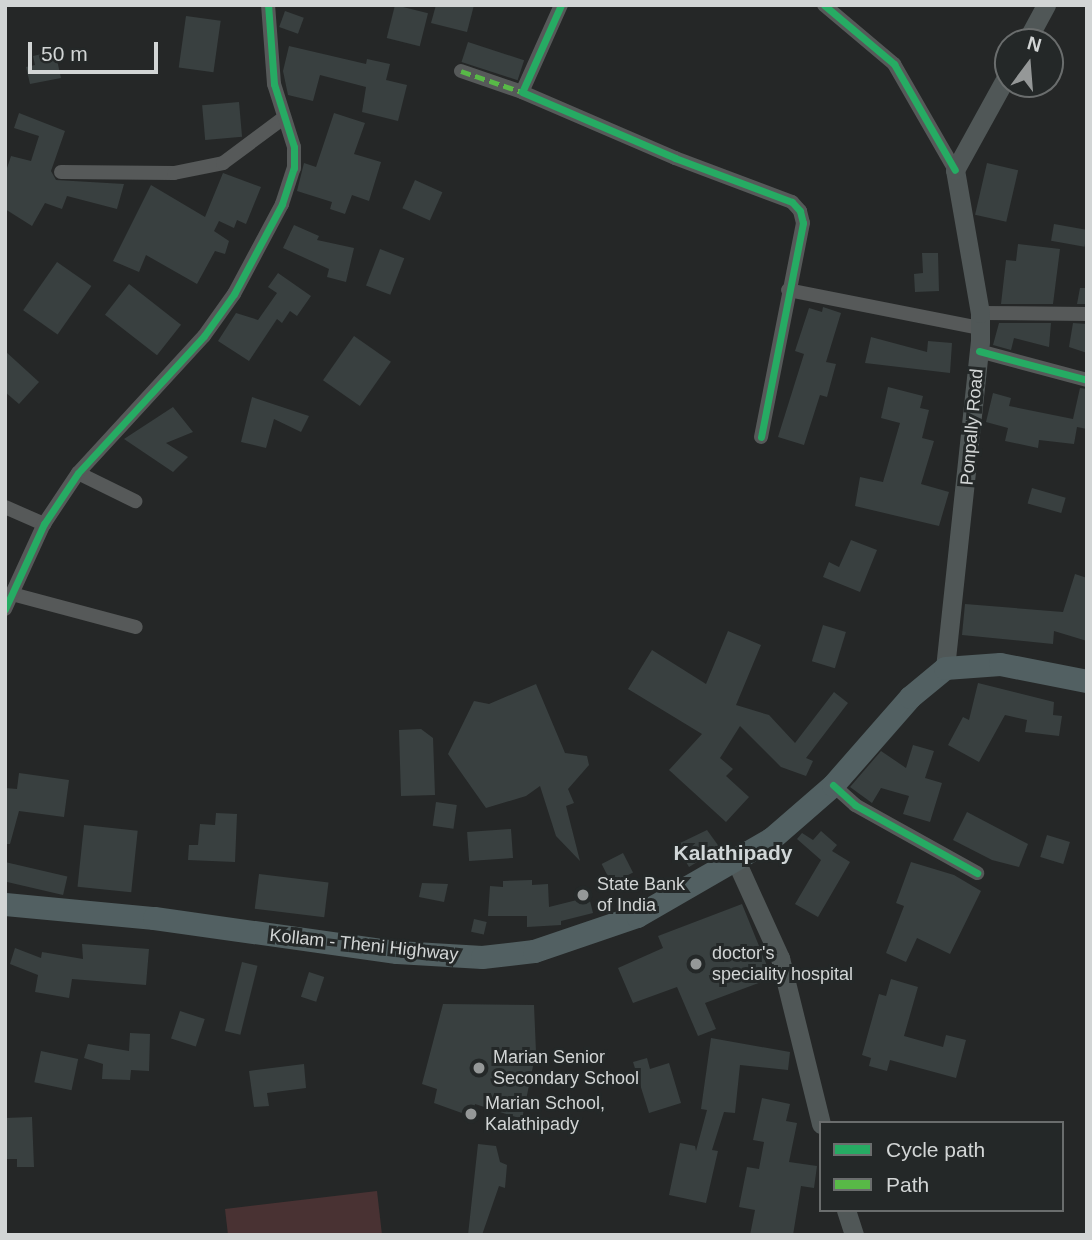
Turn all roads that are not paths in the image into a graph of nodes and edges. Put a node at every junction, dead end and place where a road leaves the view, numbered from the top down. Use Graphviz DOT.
graph roads {
  1 [pos="268,5"];
  2 [pos="561,5"];
  3 [pos="824,5"];
  4 [pos="1046,5"];
  5 [pos="1034,28"];
  6 [pos="461,71"];
  7 [pos="522,92"];
  8 [pos="995,98"];
  9 [pos="282,119"];
  10 [pos="955,170"];
  11 [pos="61,172"];
  12 [pos="788,290"];
  13 [pos="1087,314"];
  14 [pos="980,320"];
  15 [pos="979,351"];
  16 [pos="1087,380"];
  17 [pos="761,437"];
  18 [pos="78,473"];
  19 [pos="135,501"];
  20 [pos="5,507"];
  21 [pos="44,524"];
  22 [pos="12,594"];
  23 [pos="5,609"];
  24 [pos="136,627"];
  25 [pos="945,668"];
  26 [pos="1087,681"];
  27 [pos="833,785"];
  28 [pos="736,861"];
  29 [pos="977,873"];
  30 [pos="5,904"];
  31 [pos="820,1121"];
  32 [pos="847,1212"];
  33 [pos="854,1235"];
  1 -- 9 [label="street"];
  2 -- 7 [label="street"];
  3 -- 10 [label="street"];
  4 -- 5 [label="main road"];
  6 -- 7 [label="street"];
  7 -- 12 [label="street"];
  8 -- 10 [label="main road"];
  9 -- 11 [label="street"];
  9 -- 18 [label="street"];
  10 -- 14 [label="main road, Ponpally Road"];
  12 -- 14 [label="street"];
  12 -- 17 [label="street"];
  13 -- 14 [label="street"];
  14 -- 15 [label="main road, Ponpally Road"];
  15 -- 16 [label="street"];
  15 -- 25 [label="main road, Ponpally Road"];
  18 -- 19 [label="street"];
  18 -- 21 [label="street"];
  20 -- 21 [label="street"];
  21 -- 22 [label="street"];
  22 -- 23 [label="street"];
  22 -- 24 [label="street"];
  25 -- 26 [label="highway"];
  25 -- 27 [label="highway, Kollam - Theni Highway"];
  27 -- 28 [label="highway, Kollam - Theni Highway"];
  27 -- 29 [label="street"];
  28 -- 30 [label="highway, Kollam - Theni Highway"];
  28 -- 31 [label="main road"];
  32 -- 33 [label="main road"];
}
